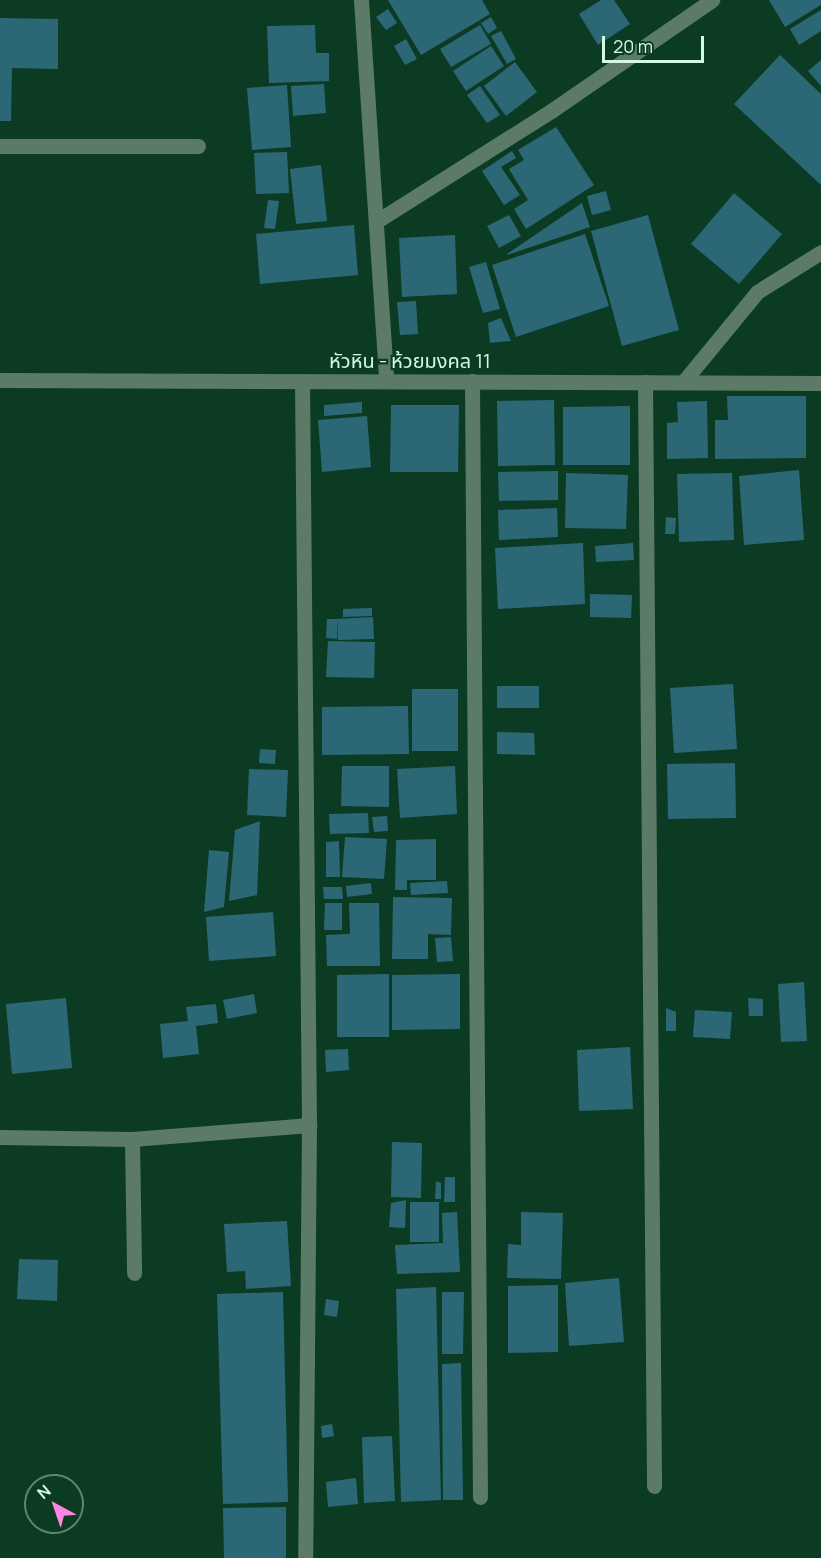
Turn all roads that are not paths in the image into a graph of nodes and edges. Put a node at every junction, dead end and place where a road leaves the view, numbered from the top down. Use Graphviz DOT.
graph roads {
  1 [pos="361,0"];
  2 [pos="712,0"];
  3 [pos="0,146"];
  4 [pos="198,146"];
  5 [pos="376,221"];
  6 [pos="821,252"];
  7 [pos="0,380"];
  8 [pos="386,380"];
  9 [pos="302,381"];
  10 [pos="472,381"];
  11 [pos="645,381"];
  12 [pos="684,381"];
  13 [pos="821,383"];
  14 [pos="309,1125"];
  15 [pos="0,1137"];
  16 [pos="132,1139"];
  17 [pos="134,1272"];
  18 [pos="654,1486"];
  19 [pos="480,1497"];
  20 [pos="305,1558"];
  1 -- 5 [label="street"];
  2 -- 5 [label="street"];
  3 -- 4 [label="street"];
  5 -- 8 [label="street"];
  6 -- 12 [label="street"];
  7 -- 9 [label="street, หัวหิน - ห้วยมงคล 11"];
  8 -- 9 [label="street, หัวหิน - ห้วยมงคล 11"];
  8 -- 10 [label="street, หัวหิน - ห้วยมงคล 11"];
  9 -- 14 [label="street"];
  10 -- 11 [label="street, หัวหิน - ห้วยมงคล 11"];
  10 -- 19 [label="street"];
  11 -- 12 [label="street, หัวหิน - ห้วยมงคล 11"];
  11 -- 18 [label="street"];
  12 -- 13 [label="street, หัวหิน - ห้วยมงคล 11"];
  14 -- 16 [label="street"];
  14 -- 20 [label="street"];
  15 -- 16 [label="street"];
  16 -- 17 [label="street"];
}
